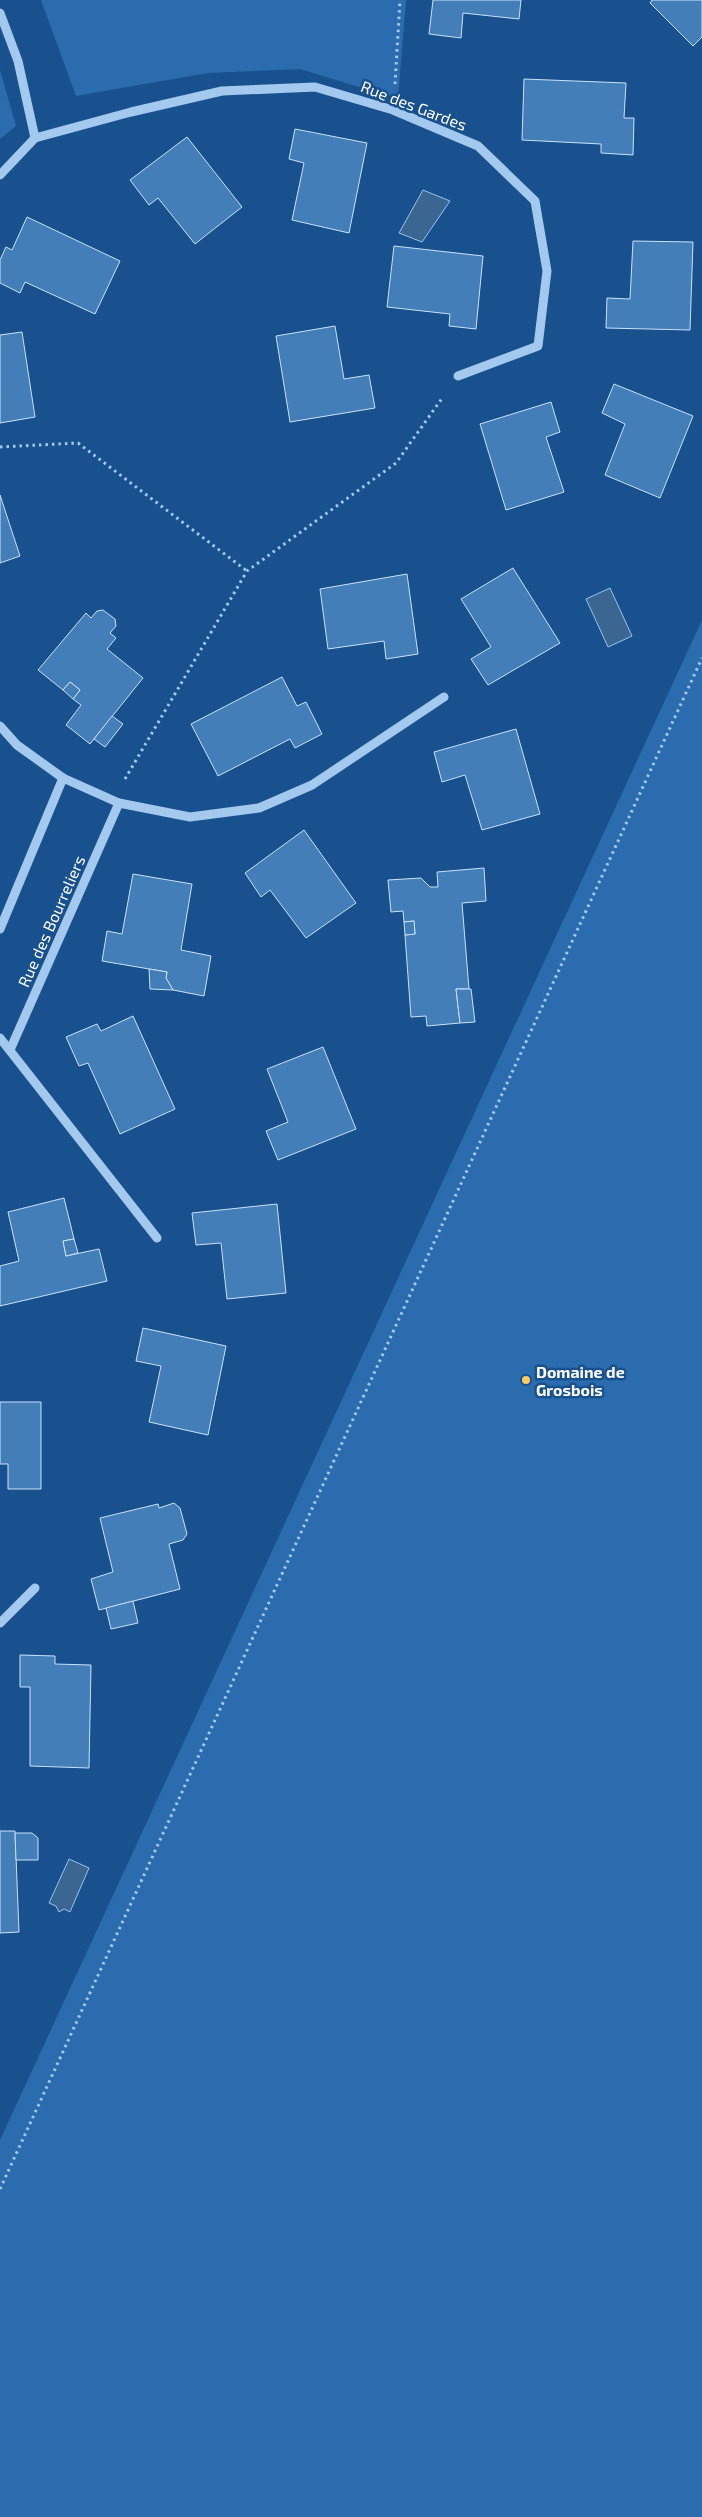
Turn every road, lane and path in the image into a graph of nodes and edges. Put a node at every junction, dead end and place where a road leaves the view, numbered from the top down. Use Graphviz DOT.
graph roads {
  1 [pos="400,0"];
  2 [pos="0,12"];
  3 [pos="393,110"];
  4 [pos="36,138"];
  5 [pos="0,175"];
  6 [pos="458,376"];
  7 [pos="0,447"];
  8 [pos="247,571"];
  9 [pos="702,658"];
  10 [pos="444,697"];
  11 [pos="0,726"];
  12 [pos="63,778"];
  13 [pos="119,804"];
  14 [pos="0,929"];
  15 [pos="0,1038"];
  16 [pos="10,1050"];
  17 [pos="157,1238"];
  18 [pos="35,1588"];
  19 [pos="0,1623"];
  20 [pos="0,2189"];
  1 -- 3 [label="path"];
  2 -- 4 [label="street"];
  3 -- 4 [label="street, Rue des Gardes"];
  3 -- 6 [label="street, Rue des Gardes"];
  4 -- 5 [label="street"];
  6 -- 8 [label="path"];
  7 -- 8 [label="path"];
  8 -- 13 [label="path"];
  9 -- 20 [label="path"];
  10 -- 13 [label="street"];
  11 -- 12 [label="street"];
  12 -- 13 [label="street"];
  12 -- 14 [label="street"];
  13 -- 16 [label="street, Rue des Bourreliers"];
  15 -- 16 [label="street"];
  16 -- 17 [label="street"];
  18 -- 19 [label="street"];
}
